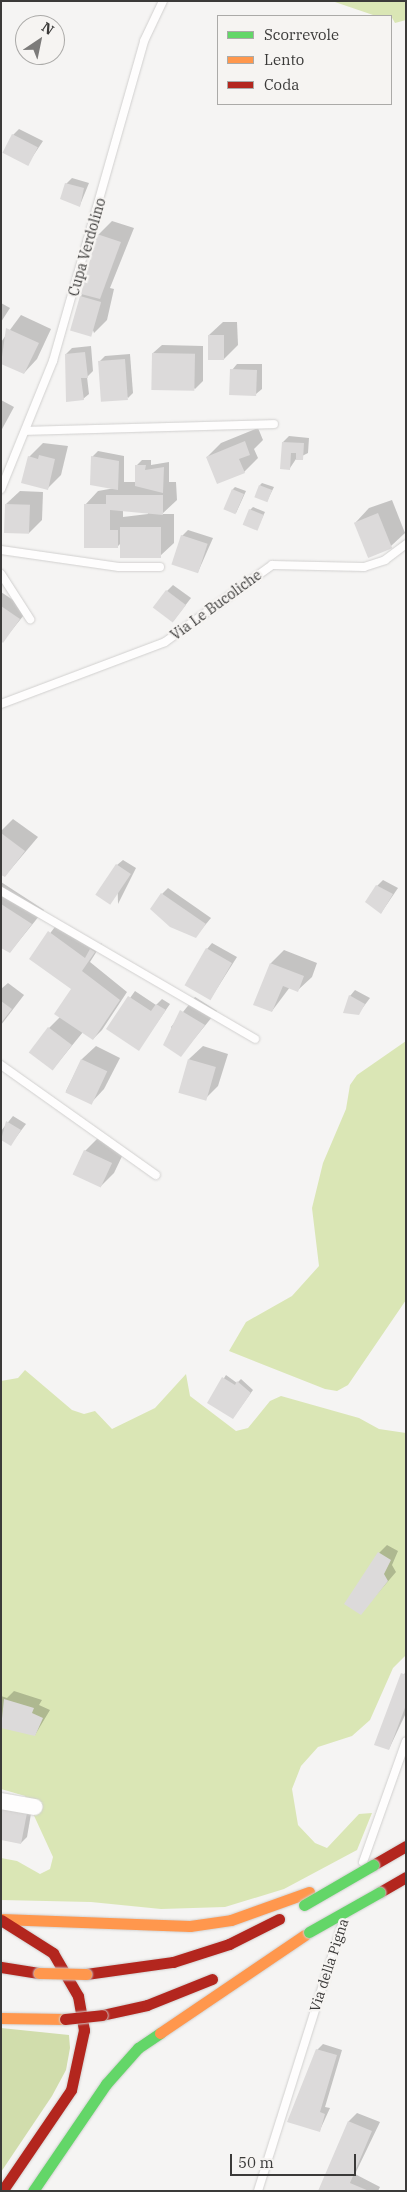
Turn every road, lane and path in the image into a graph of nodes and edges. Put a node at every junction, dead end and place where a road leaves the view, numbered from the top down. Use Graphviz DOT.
graph roads {
  1 [pos="163,1"];
  2 [pos="274,424"];
  3 [pos="26,431"];
  4 [pos="1,489"];
  5 [pos="406,544"];
  6 [pos="1,550"];
  7 [pos="160,567"];
  8 [pos="1,574"];
  9 [pos="30,620"];
  10 [pos="1,704"];
  11 [pos="1,891"];
  12 [pos="255,1039"];
  13 [pos="1,1065"];
  14 [pos="156,1175"];
  15 [pos="406,1741"];
  16 [pos="1,1801"];
  17 [pos="34,1808"];
  18 [pos="401,1849"];
  19 [pos="373,1865"];
  20 [pos="406,1877"];
  21 [pos="355,1884"];
  22 [pos="352,1894"];
  23 [pos="1,1920"];
  24 [pos="307,1934"];
  25 [pos="1,1967"];
  26 [pos="1,2018"];
  27 [pos="2,2191"];
  28 [pos="33,2191"];
  29 [pos="258,2191"];
  1 -- 3 [label="lane, Cupa Verdolino"];
  2 -- 3 [label="lane"];
  3 -- 4 [label="lane, Cupa Verdolino"];
  5 -- 10 [label="lane, Via Le Bucoliche"];
  6 -- 7 [label="lane"];
  8 -- 9 [label="lane"];
  11 -- 12 [label="lane"];
  13 -- 14 [label="lane"];
  15 -- 21 [label="lane"];
  16 -- 17 [label="street"];
  18 -- 19 [label="highway"];
  19 -- 23 [label="highway, bridge"];
  19 -- 25 [label="highway, bridge"];
  20 -- 24 [label="highway, bridge"];
  22 -- 29 [label="lane, Via della Pigna"];
  23 -- 27 [label="highway"];
  24 -- 26 [label="highway, bridge"];
  24 -- 28 [label="highway"];
}
